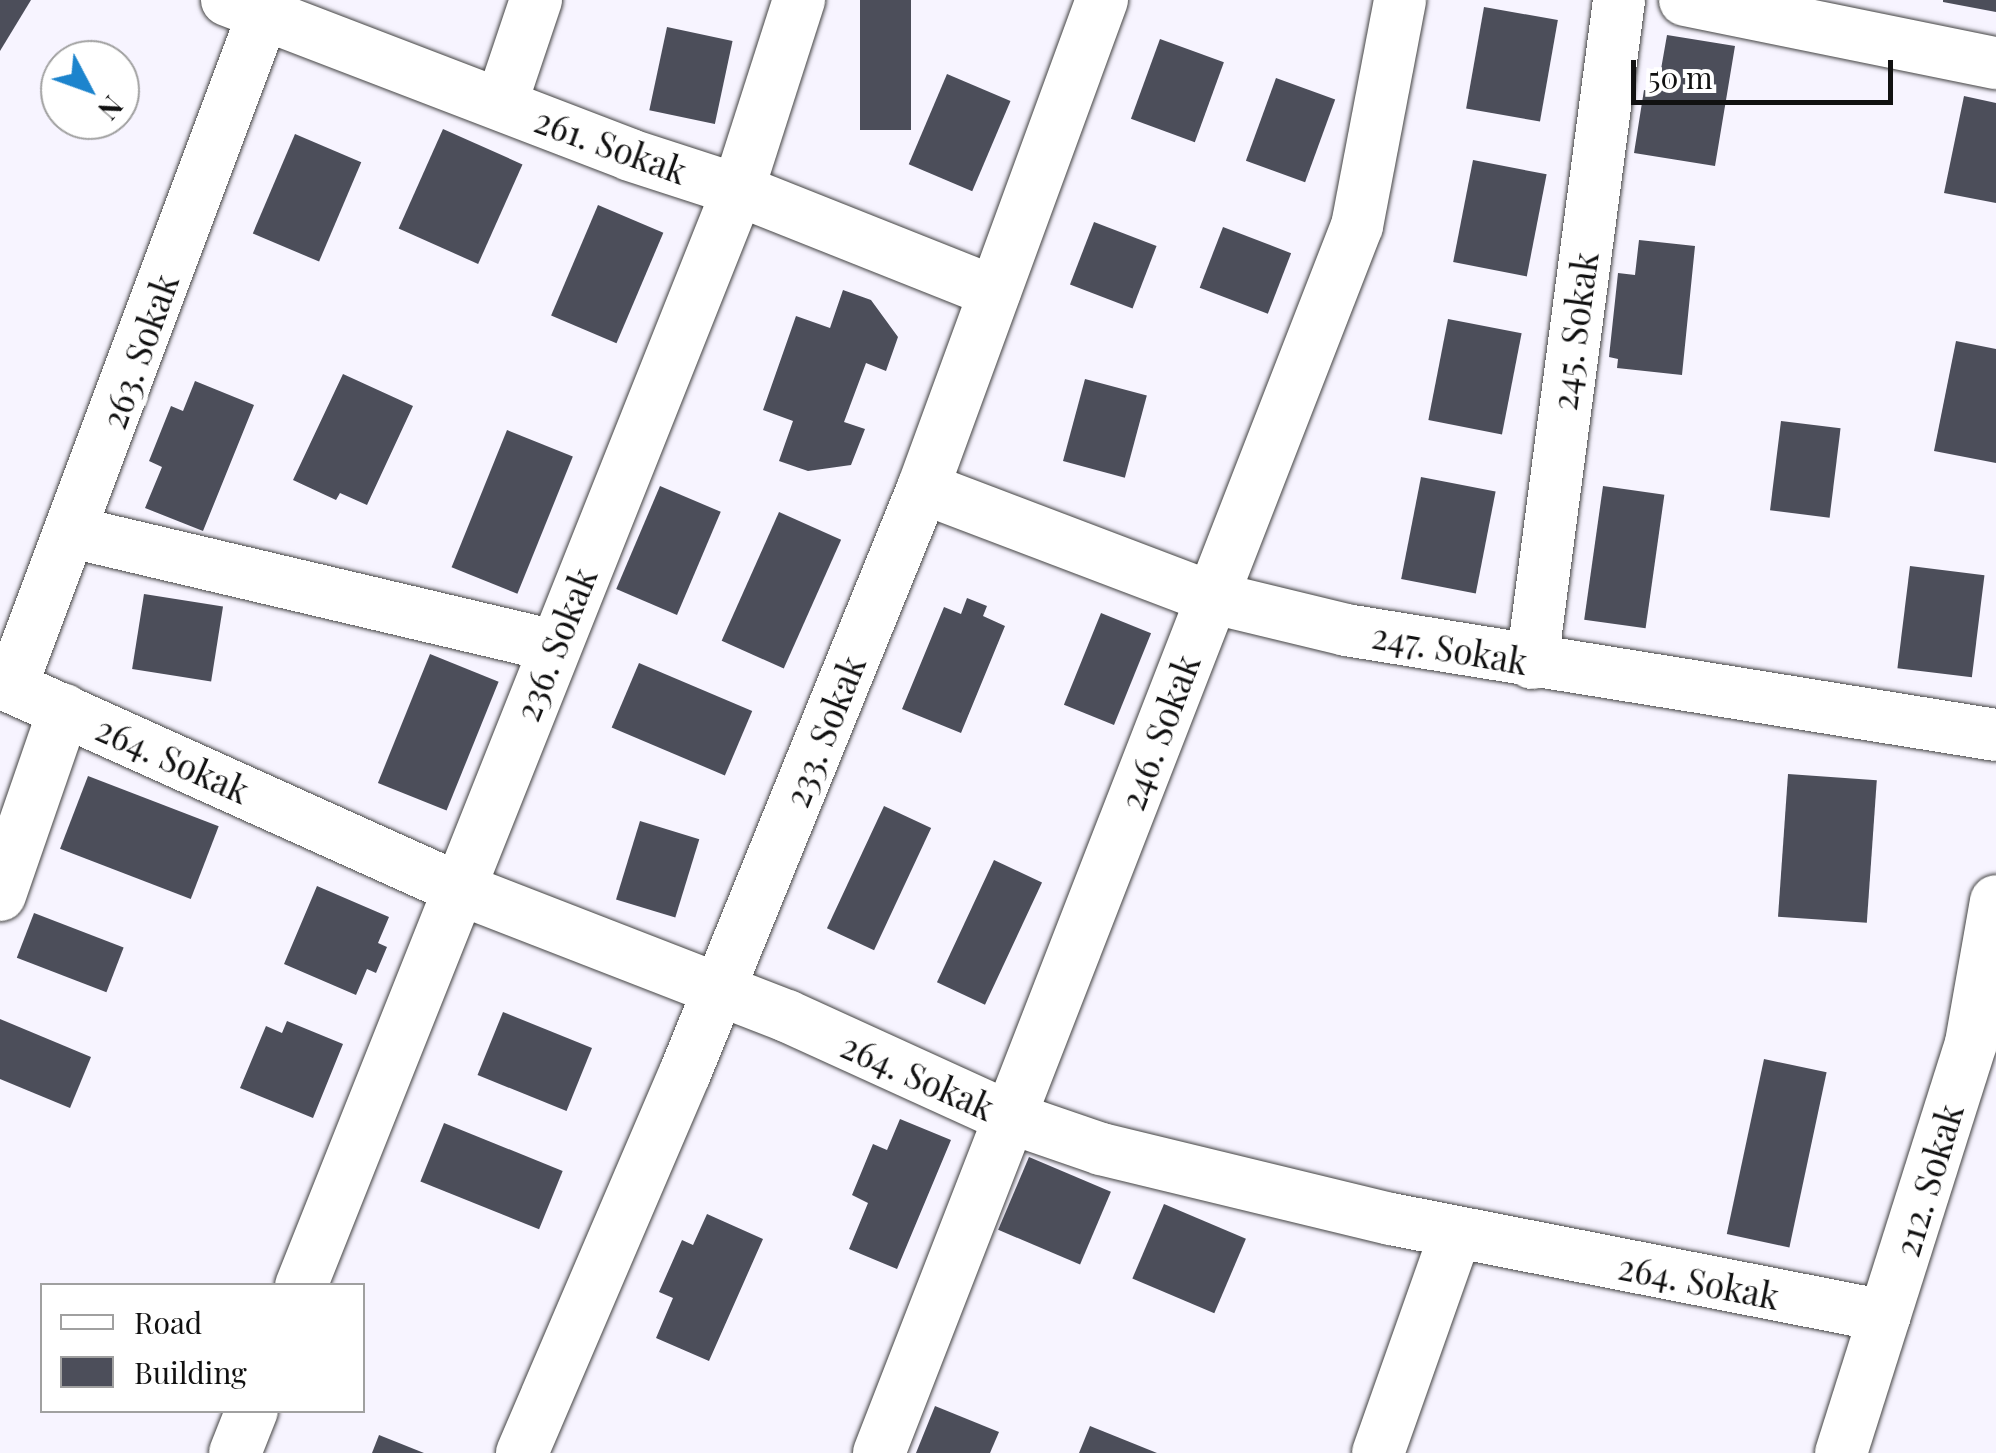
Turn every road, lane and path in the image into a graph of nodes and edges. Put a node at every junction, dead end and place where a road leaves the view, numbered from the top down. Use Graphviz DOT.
graph roads {
  1 [pos="536,0"];
  2 [pos="799,0"];
  3 [pos="1102,0"];
  4 [pos="1400,0"];
  5 [pos="1619,0"];
  6 [pos="1685,0"];
  7 [pos="245,8"];
  8 [pos="1996,63"];
  9 [pos="501,104"];
  10 [pos="738,190"];
  11 [pos="994,292"];
  12 [pos="924,488"];
  13 [pos="72,532"];
  14 [pos="1210,597"];
  15 [pos="554,646"];
  16 [pos="1532,663"];
  17 [pos="6,684"];
  18 [pos="64,710"];
  19 [pos="1996,735"];
  20 [pos="457,888"];
  21 [pos="0,895"];
  22 [pos="1996,901"];
  23 [pos="719,990"];
  24 [pos="1011,1118"];
  25 [pos="1456,1233"];
  26 [pos="302,1283"];
  27 [pos="1885,1316"];
  28 [pos="251,1413"];
  29 [pos="235,1453"];
  30 [pos="522,1453"];
  31 [pos="880,1453"];
  32 [pos="1378,1453"];
  33 [pos="1840,1453"];
  1 -- 9 [label="street"];
  2 -- 10 [label="street, 236. Sokak"];
  3 -- 11 [label="street, 233. Sokak"];
  4 -- 14 [label="street, 246. Sokak"];
  5 -- 16 [label="street, 245. Sokak"];
  6 -- 8 [label="street"];
  7 -- 9 [label="street, 261. Sokak"];
  7 -- 13 [label="street, 263. Sokak"];
  9 -- 10 [label="street, 261. Sokak"];
  10 -- 11 [label="street, 261. Sokak"];
  10 -- 15 [label="street, 236. Sokak"];
  11 -- 12 [label="street, 233. Sokak"];
  12 -- 14 [label="street, 247. Sokak"];
  12 -- 23 [label="street, 233. Sokak"];
  13 -- 15 [label="street"];
  13 -- 17 [label="street, 263. Sokak"];
  14 -- 16 [label="street, 247. Sokak"];
  14 -- 24 [label="street, 246. Sokak"];
  15 -- 20 [label="street, 236. Sokak"];
  16 -- 19 [label="street, 247. Sokak"];
  17 -- 18 [label="street, 264. Sokak"];
  18 -- 20 [label="street, 264. Sokak"];
  18 -- 21 [label="street"];
  20 -- 23 [label="street, 264. Sokak"];
  20 -- 26 [label="street, 236. Sokak"];
  22 -- 27 [label="street, 212. Sokak"];
  23 -- 24 [label="street, 264. Sokak"];
  23 -- 30 [label="street, 233. Sokak"];
  24 -- 25 [label="street, 264. Sokak"];
  24 -- 31 [label="street, 246. Sokak"];
  25 -- 27 [label="street, 264. Sokak"];
  25 -- 32 [label="street"];
  27 -- 33 [label="street, 212. Sokak"];
  28 -- 29 [label="street"];
}
